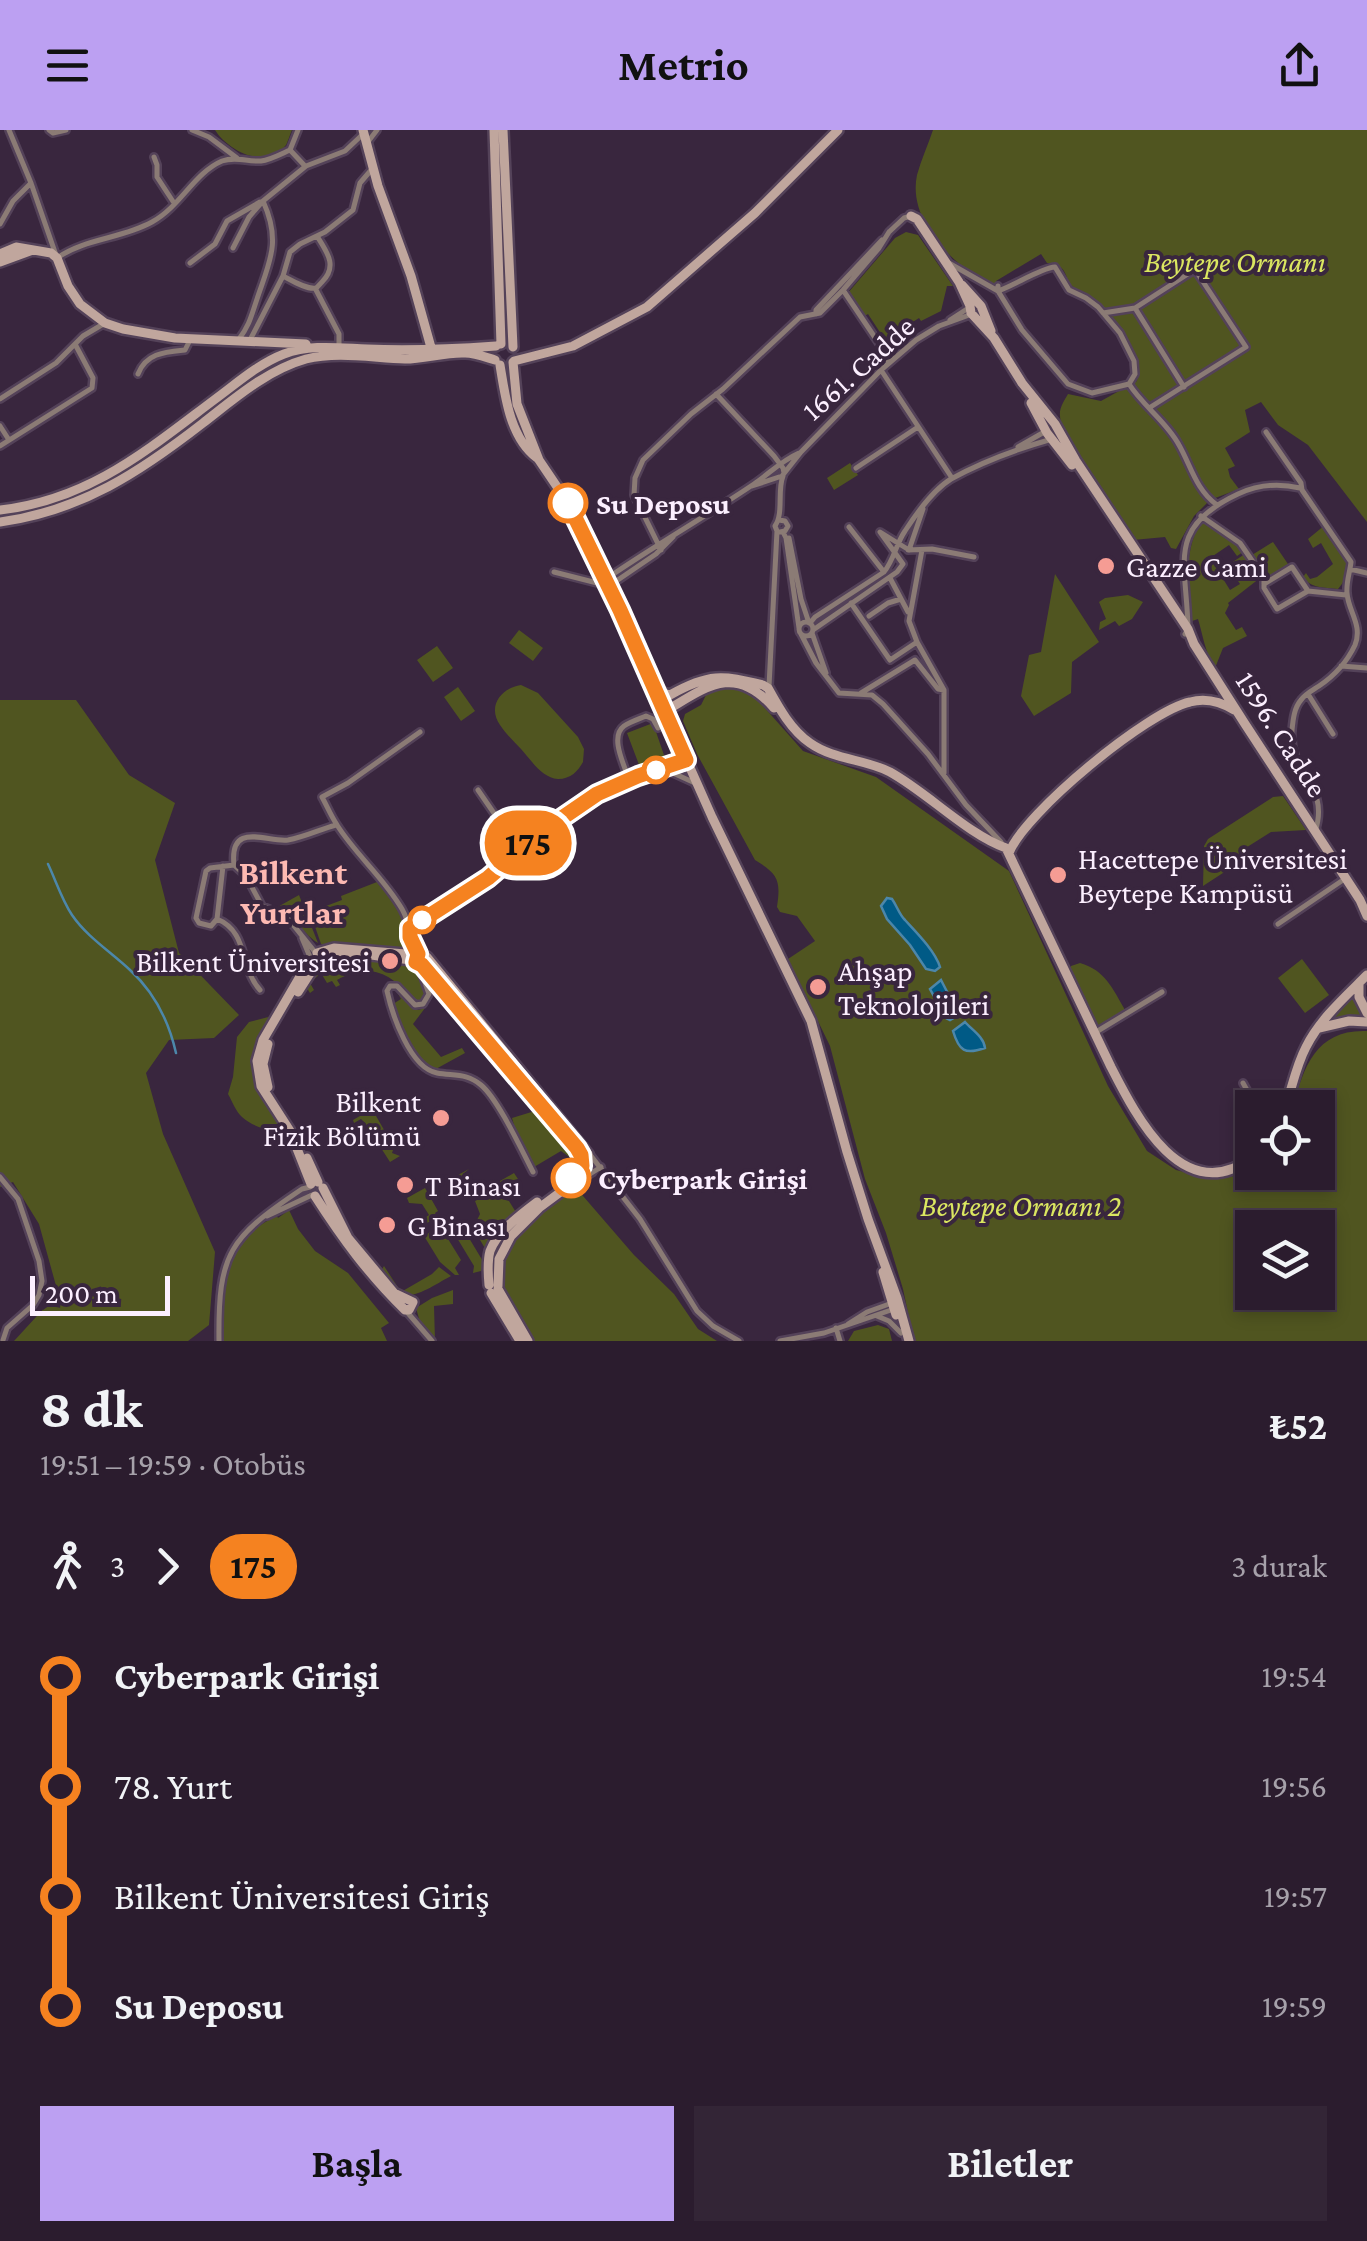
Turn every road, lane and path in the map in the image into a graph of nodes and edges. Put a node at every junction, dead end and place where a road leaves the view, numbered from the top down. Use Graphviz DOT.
graph roads {
  1 [pos="9,130"];
  2 [pos="49,130"];
  3 [pos="66,130"];
  4 [pos="192,130"];
  5 [pos="298,130"];
  6 [pos="377,130"];
  7 [pos="494,130"];
  8 [pos="503,130"];
  9 [pos="838,130"];
  10 [pos="364,136"];
  11 [pos="290,150"];
  12 [pos="154,157"];
  13 [pos="238,158"];
  14 [pos="306,166"];
  15 [pos="374,166"];
  16 [pos="31,183"];
  17 [pos="263,201"];
  18 [pos="175,204"];
  19 [pos="911,216"];
  20 [pos="0,224"];
  21 [pos="889,232"];
  22 [pos="317,236"];
  23 [pos="233,248"];
  24 [pos="38,249"];
  25 [pos="0,254"];
  26 [pos="57,258"];
  27 [pos="945,260"];
  28 [pos="0,262"];
  29 [pos="190,262"];
  30 [pos="283,276"];
  31 [pos="315,288"];
  32 [pos="998,288"];
  33 [pos="843,290"];
  34 [pos="974,308"];
  35 [pos="1135,308"];
  36 [pos="1102,313"];
  37 [pos="816,314"];
  38 [pos="104,323"];
  39 [pos="191,338"];
  40 [pos="245,340"];
  41 [pos="75,344"];
  42 [pos="498,345"];
  43 [pos="315,352"];
  44 [pos="338,352"];
  45 [pos="432,352"];
  46 [pos="514,355"];
  47 [pos="888,362"];
  48 [pos="497,363"];
  49 [pos="881,370"];
  50 [pos="138,374"];
  51 [pos="1129,384"];
  52 [pos="1184,386"];
  53 [pos="716,394"];
  54 [pos="0,399"];
  55 [pos="1148,408"];
  56 [pos="0,426"];
  57 [pos="918,428"];
  58 [pos="1054,432"];
  59 [pos="1266,432"];
  60 [pos="9,440"];
  61 [pos="0,446"];
  62 [pos="764,448"];
  63 [pos="802,452"];
  64 [pos="539,460"];
  65 [pos="780,466"];
  66 [pos="856,468"];
  67 [pos="784,473"];
  68 [pos="774,474"];
  69 [pos="952,478"];
  70 [pos="1302,490"];
  71 [pos="778,500"];
  72 [pos="1217,505"];
  73 [pos="924,506"];
  74 [pos="0,510"];
  75 [pos="1201,516"];
  76 [pos="0,522"];
  77 [pos="849,527"];
  78 [pos="782,532"];
  79 [pos="902,534"];
  80 [pos="913,541"];
  81 [pos="659,547"];
  82 [pos="898,547"];
  83 [pos="916,550"];
  84 [pos="974,557"];
  85 [pos="1350,569"];
  86 [pos="554,572"];
  87 [pos="884,572"];
  88 [pos="1367,572"];
  89 [pos="890,578"];
  90 [pos="607,582"];
  91 [pos="1264,584"];
  92 [pos="1308,591"];
  93 [pos="1346,595"];
  94 [pos="901,599"];
  95 [pos="852,603"];
  96 [pos="908,615"];
  97 [pos="869,616"];
  98 [pos="811,628"];
  99 [pos="800,631"];
  100 [pos="1186,632"];
  101 [pos="917,642"];
  102 [pos="1341,666"];
  103 [pos="1367,668"];
  104 [pos="826,676"];
  105 [pos="1221,686"];
  106 [pos="655,690"];
  107 [pos="944,690"];
  108 [pos="764,691"];
  109 [pos="861,693"];
  110 [pos="1308,694"];
  111 [pos="670,695"];
  112 [pos="1212,702"];
  113 [pos="663,709"];
  114 [pos="1240,716"];
  115 [pos="658,728"];
  116 [pos="420,732"];
  117 [pos="1333,734"];
  118 [pos="687,762"];
  119 [pos="670,772"];
  120 [pos="944,776"];
  121 [pos="629,780"];
  122 [pos="698,785"];
  123 [pos="478,790"];
  124 [pos="336,825"];
  125 [pos="1315,832"];
  126 [pos="520,851"];
  127 [pos="1008,851"];
  128 [pos="234,864"];
  129 [pos="222,866"];
  130 [pos="1346,878"];
  131 [pos="1364,902"];
  132 [pos="1367,916"];
  133 [pos="217,919"];
  134 [pos="1278,924"];
  135 [pos="410,928"];
  136 [pos="314,958"];
  137 [pos="420,958"];
  138 [pos="1364,976"];
  139 [pos="260,990"];
  140 [pos="1162,992"];
  141 [pos="1367,1013"];
  142 [pos="1367,1022"];
  143 [pos="1319,1028"];
  144 [pos="1094,1033"];
  145 [pos="1244,1083"];
  146 [pos="1247,1090"];
  147 [pos="1291,1090"];
  148 [pos="589,1153"];
  149 [pos="601,1167"];
  150 [pos="1235,1167"];
  151 [pos="533,1172"];
  152 [pos="0,1178"];
  153 [pos="575,1182"];
  154 [pos="315,1189"];
  155 [pos="880,1255"];
  156 [pos="494,1288"];
  157 [pos="887,1288"];
  158 [pos="896,1305"];
  159 [pos="406,1306"];
  160 [pos="878,1308"];
  161 [pos="874,1316"];
  162 [pos="848,1324"];
  163 [pos="814,1335"];
  164 [pos="838,1336"];
  165 [pos="904,1338"];
  166 [pos="2,1340"];
  167 [pos="219,1341"];
  168 [pos="432,1341"];
  169 [pos="524,1341"];
  170 [pos="739,1341"];
  171 [pos="780,1341"];
  172 [pos="826,1341"];
  1 -- 16 [label="street"];
  2 -- 3 [label="street"];
  4 -- 13 [label="street"];
  5 -- 11 [label="street"];
  6 -- 10 [label="street"];
  7 -- 42 [label="street"];
  8 -- 46 [label="street"];
  9 -- 46 [label="street"];
  10 -- 14 [label="street"];
  10 -- 15 [label="street"];
  11 -- 13 [label="street"];
  11 -- 14 [label="street"];
  12 -- 18 [label="street"];
  13 -- 18 [label="street"];
  14 -- 17 [label="street"];
  15 -- 22 [label="street"];
  15 -- 45 [label="street"];
  16 -- 20 [label="street"];
  16 -- 26 [label="street"];
  17 -- 23 [label="street"];
  17 -- 29 [label="street"];
  17 -- 40 [label="street"];
  18 -- 26 [label="street"];
  19 -- 21 [label="street"];
  19 -- 27 [label="street, 1596. Cadde"];
  21 -- 33 [label="street"];
  21 -- 37 [label="street"];
  22 -- 30 [label="street"];
  22 -- 31 [label="street"];
  24 -- 25 [label="street"];
  24 -- 26 [label="street"];
  24 -- 28 [label="street"];
  26 -- 38 [label="street"];
  27 -- 32 [label="street"];
  27 -- 34 [label="street, 1596. Cadde"];
  30 -- 31 [label="street"];
  30 -- 40 [label="street"];
  31 -- 44 [label="street"];
  32 -- 36 [label="street"];
  32 -- 51 [label="street"];
  33 -- 37 [label="street"];
  33 -- 47 [label="street"];
  34 -- 47 [label="street, 1661. Cadde"];
  34 -- 58 [label="street, 1596. Cadde"];
  35 -- 36 [label="street"];
  35 -- 52 [label="street"];
  35 -- 52 [label="street"];
  36 -- 51 [label="street"];
  37 -- 53 [label="street"];
  38 -- 39 [label="street"];
  38 -- 41 [label="street"];
  39 -- 40 [label="street"];
  39 -- 50 [label="street"];
  40 -- 43 [label="street"];
  41 -- 54 [label="street"];
  41 -- 60 [label="street"];
  42 -- 45 [label="street"];
  42 -- 46 [label="street"];
  42 -- 48 [label="street"];
  43 -- 44 [label="street"];
  43 -- 74 [label="street"];
  43 -- 76 [label="street"];
  44 -- 45 [label="street"];
  45 -- 48 [label="street"];
  46 -- 48 [label="street"];
  46 -- 64 [label="street"];
  47 -- 49 [label="street, 1661. Cadde"];
  48 -- 64 [label="street"];
  49 -- 57 [label="street"];
  49 -- 63 [label="street, 1661. Cadde"];
  51 -- 55 [label="street"];
  52 -- 55 [label="street"];
  53 -- 62 [label="street"];
  53 -- 81 [label="street"];
  55 -- 72 [label="street"];
  56 -- 60 [label="street"];
  57 -- 66 [label="street"];
  57 -- 69 [label="street"];
  58 -- 69 [label="street"];
  58 -- 100 [label="street, 1596. Cadde"];
  59 -- 70 [label="street"];
  60 -- 61 [label="street"];
  62 -- 65 [label="street"];
  62 -- 68 [label="street"];
  63 -- 65 [label="street, 1661. Cadde"];
  63 -- 67 [label="street, 1661. Cadde"];
  64 -- 90 [label="street"];
  65 -- 67 [label="street"];
  65 -- 68 [label="street, 1661. Cadde"];
  67 -- 68 [label="street, 1661. Cadde"];
  67 -- 71 [label="street"];
  68 -- 71 [label="street"];
  68 -- 81 [label="street, 1661. Cadde"];
  69 -- 73 [label="street"];
  70 -- 72 [label="street"];
  70 -- 85 [label="street"];
  71 -- 78 [label="street"];
  72 -- 75 [label="street"];
  73 -- 79 [label="street"];
  73 -- 80 [label="street"];
  75 -- 91 [label="street"];
  75 -- 100 [label="street"];
  77 -- 87 [label="street"];
  78 -- 98 [label="street"];
  78 -- 99 [label="street"];
  78 -- 108 [label="street"];
  79 -- 80 [label="street"];
  79 -- 82 [label="street"];
  80 -- 83 [label="street"];
  81 -- 90 [label="street, 1661. Cadde"];
  82 -- 83 [label="street"];
  82 -- 87 [label="street"];
  83 -- 84 [label="street"];
  83 -- 89 [label="street"];
  83 -- 96 [label="street"];
  85 -- 88 [label="street"];
  85 -- 93 [label="street"];
  86 -- 90 [label="street"];
  87 -- 98 [label="street"];
  89 -- 94 [label="street"];
  89 -- 95 [label="street"];
  90 -- 106 [label="street"];
  91 -- 92 [label="street"];
  91 -- 92 [label="street"];
  92 -- 93 [label="street"];
  93 -- 102 [label="street"];
  94 -- 96 [label="street"];
  94 -- 97 [label="street"];
  95 -- 98 [label="street"];
  95 -- 101 [label="street"];
  96 -- 101 [label="street"];
  98 -- 99 [label="street"];
  98 -- 99 [label="street"];
  98 -- 104 [label="street"];
  99 -- 104 [label="street"];
  100 -- 105 [label="street, 1596. Cadde"];
  101 -- 107 [label="street"];
  102 -- 103 [label="street"];
  102 -- 110 [label="street"];
  104 -- 109 [label="street"];
  105 -- 112 [label="street"];
  105 -- 114 [label="street, 1596. Cadde"];
  106 -- 111 [label="street"];
  106 -- 113 [label="street"];
  107 -- 109 [label="street"];
  107 -- 120 [label="street"];
  108 -- 111 [label="street"];
  108 -- 113 [label="street"];
  108 -- 127 [label="street"];
  109 -- 120 [label="street"];
  110 -- 117 [label="street"];
  110 -- 125 [label="street"];
  111 -- 113 [label="street"];
  112 -- 114 [label="street"];
  112 -- 127 [label="street"];
  113 -- 118 [label="street"];
  114 -- 125 [label="street, 1596. Cadde"];
  115 -- 121 [label="street"];
  116 -- 124 [label="street"];
  118 -- 119 [label="street"];
  118 -- 121 [label="street"];
  118 -- 122 [label="street"];
  119 -- 121 [label="street"];
  119 -- 122 [label="street"];
  120 -- 127 [label="street"];
  121 -- 126 [label="street"];
  122 -- 155 [label="street"];
  123 -- 126 [label="street"];
  124 -- 128 [label="street"];
  124 -- 135 [label="street"];
  125 -- 130 [label="street, 1596. Cadde"];
  126 -- 135 [label="street"];
  127 -- 144 [label="street"];
  128 -- 129 [label="street"];
  128 -- 136 [label="street"];
  129 -- 133 [label="street"];
  129 -- 133 [label="street"];
  130 -- 131 [label="street, 1596. Cadde"];
  130 -- 134 [label="street"];
  131 -- 132 [label="street, 1596. Cadde"];
  133 -- 139 [label="street"];
  135 -- 137 [label="street"];
  136 -- 137 [label="street"];
  136 -- 154 [label="street"];
  137 -- 148 [label="street"];
  137 -- 151 [label="street"];
  137 -- 156 [label="street"];
  138 -- 141 [label="street"];
  138 -- 143 [label="street"];
  140 -- 144 [label="street"];
  142 -- 143 [label="street"];
  143 -- 147 [label="street"];
  144 -- 150 [label="street"];
  145 -- 146 [label="street"];
  148 -- 149 [label="street"];
  148 -- 153 [label="street"];
  149 -- 153 [label="street"];
  149 -- 170 [label="street"];
  152 -- 166 [label="street"];
  153 -- 156 [label="street"];
  154 -- 159 [label="street"];
  154 -- 167 [label="street"];
  155 -- 157 [label="street"];
  155 -- 158 [label="street"];
  156 -- 169 [label="street"];
  157 -- 158 [label="street"];
  157 -- 160 [label="street"];
  158 -- 160 [label="street"];
  158 -- 161 [label="street"];
  158 -- 165 [label="street"];
  159 -- 168 [label="street"];
  160 -- 162 [label="street"];
  161 -- 162 [label="street"];
  161 -- 165 [label="street"];
  162 -- 164 [label="street"];
  163 -- 164 [label="street"];
  163 -- 171 [label="street"];
  163 -- 172 [label="street"];
}
